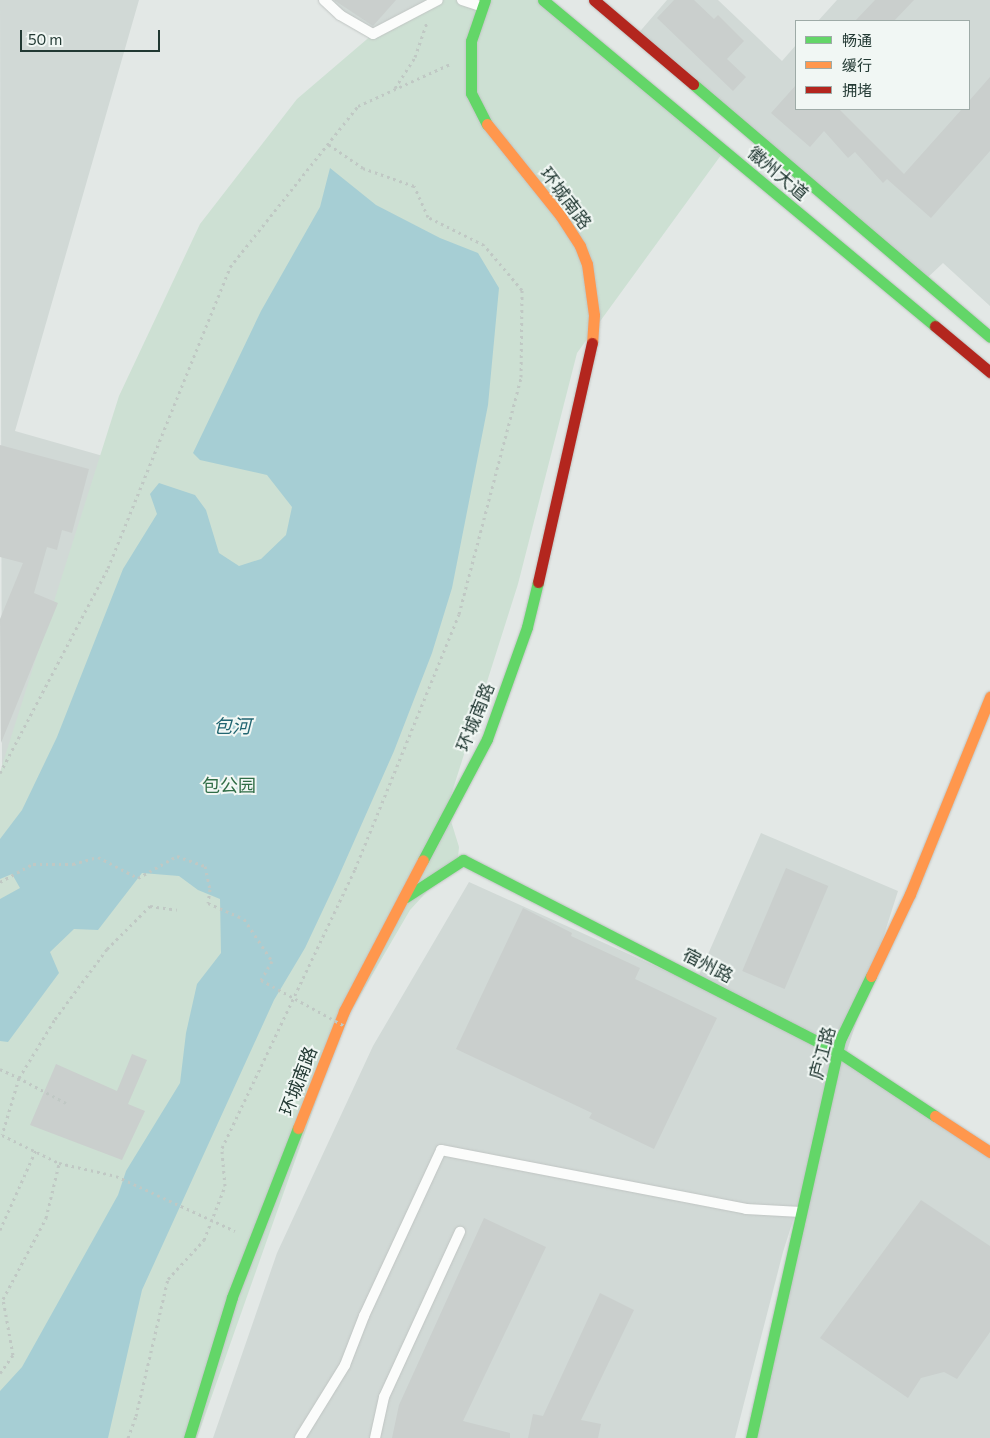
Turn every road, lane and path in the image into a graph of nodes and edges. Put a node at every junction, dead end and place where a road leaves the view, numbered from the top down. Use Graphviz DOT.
graph roads {
  1 [pos="324,0"];
  2 [pos="462,0"];
  3 [pos="543,0"];
  4 [pos="594,0"];
  5 [pos="436,1"];
  6 [pos="481,2"];
  7 [pos="471,54"];
  8 [pos="394,90"];
  9 [pos="328,144"];
  10 [pos="990,337"];
  11 [pos="990,372"];
  12 [pos="990,697"];
  13 [pos="0,773"];
  14 [pos="447,819"];
  15 [pos="453,833"];
  16 [pos="459,847"];
  17 [pos="0,882"];
  18 [pos="402,899"];
  19 [pos="178,910"];
  20 [pos="342,1025"];
  21 [pos="840,1040"];
  22 [pos="838,1052"];
  23 [pos="0,1069"];
  24 [pos="19,1078"];
  25 [pos="66,1103"];
  26 [pos="940,1104"];
  27 [pos="36,1150"];
  28 [pos="990,1152"];
  29 [pos="60,1164"];
  30 [pos="804,1212"];
  31 [pos="212,1219"];
  32 [pos="0,1230"];
  33 [pos="460,1232"];
  34 [pos="242,1234"];
  35 [pos="0,1373"];
  36 [pos="128,1438"];
  37 [pos="188,1438"];
  38 [pos="300,1438"];
  39 [pos="375,1438"];
  40 [pos="751,1438"];
  1 -- 5 [label="lane"];
  2 -- 6 [label="lane"];
  3 -- 11 [label="street, 徽州大道"];
  4 -- 10 [label="street, 徽州大道"];
  5 -- 8 [label="path"];
  6 -- 7 [label="street, 环城南路"];
  7 -- 8 [label="path"];
  7 -- 14 [label="street, 环城南路"];
  8 -- 9 [label="path"];
  9 -- 13 [label="path"];
  9 -- 31 [label="path"];
  12 -- 21 [label="street, 庐江路"];
  14 -- 15 [label="street"];
  14 -- 18 [label="street, 环城南路"];
  16 -- 21 [label="street, 宿州路"];
  17 -- 20 [label="path, bridge"];
  18 -- 22 [label="street, 宿州路"];
  18 -- 37 [label="street, 环城南路"];
  19 -- 24 [label="path"];
  21 -- 22 [label="street, 庐江路"];
  21 -- 26 [label="street, 宿州路"];
  22 -- 28 [label="street, 宿州路"];
  22 -- 30 [label="street, 庐江路"];
  23 -- 24 [label="path"];
  24 -- 25 [label="path"];
  24 -- 27 [label="path"];
  27 -- 29 [label="path"];
  27 -- 32 [label="path"];
  29 -- 31 [label="path"];
  29 -- 35 [label="path"];
  30 -- 38 [label="lane"];
  30 -- 40 [label="street, 庐江路"];
  31 -- 34 [label="path"];
  31 -- 36 [label="path"];
  33 -- 39 [label="lane"];
}
